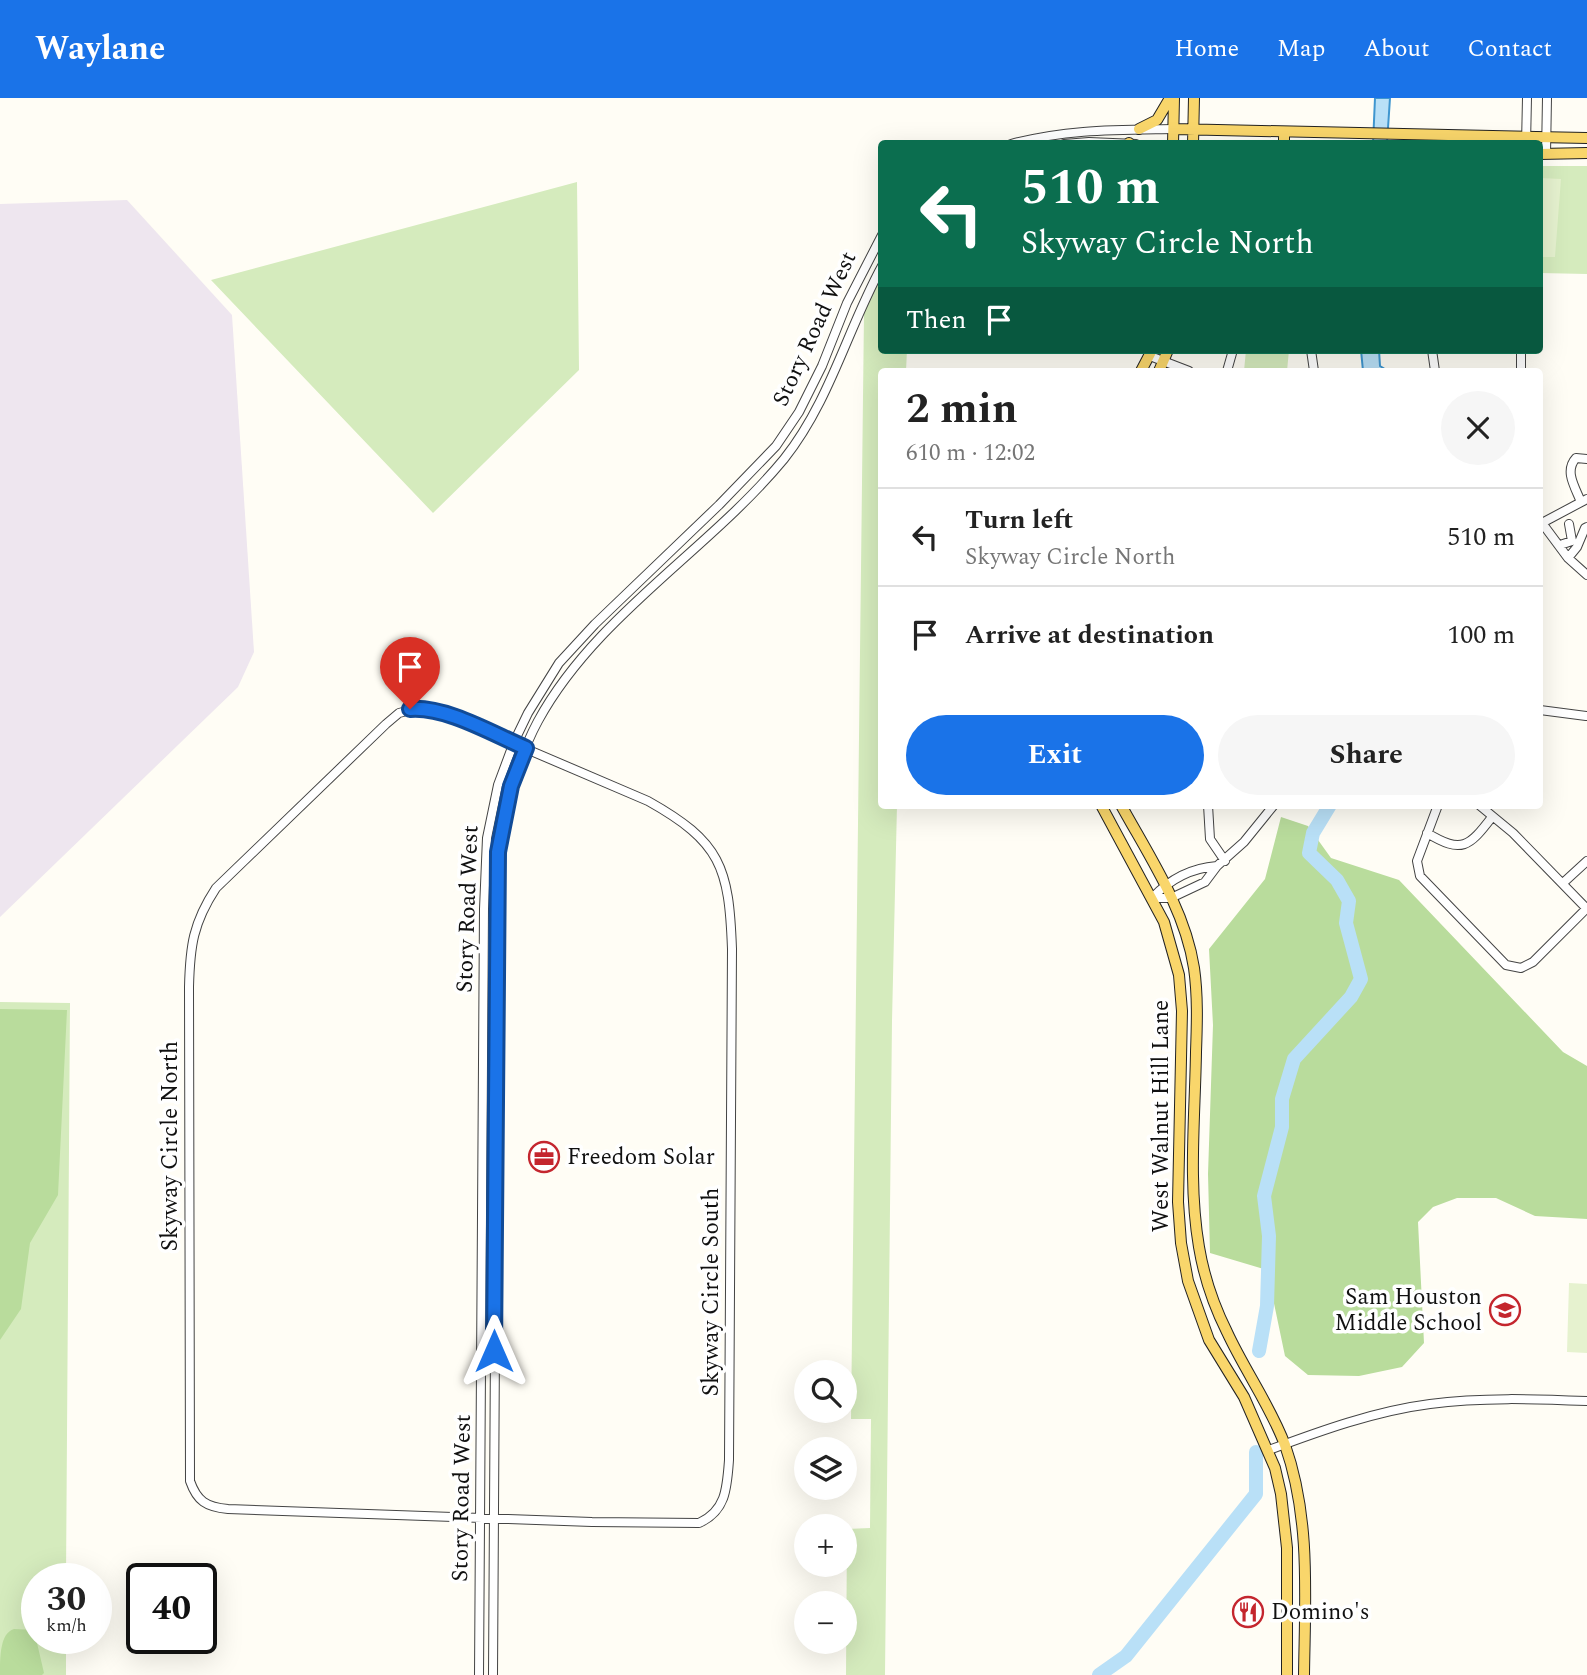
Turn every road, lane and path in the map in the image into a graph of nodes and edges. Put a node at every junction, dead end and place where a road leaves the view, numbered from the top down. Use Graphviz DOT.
graph roads {
  1 [pos="1172,98"];
  2 [pos="1194,98"];
  3 [pos="1527,98"];
  4 [pos="1547,98"];
  5 [pos="1139,129"];
  6 [pos="1174,129"];
  7 [pos="1193,129"];
  8 [pos="1284,138"];
  9 [pos="1587,138"];
  10 [pos="1546,139"];
  11 [pos="1026,140"];
  12 [pos="1173,140"];
  13 [pos="1193,140"];
  14 [pos="1504,140"];
  15 [pos="1526,140"];
  16 [pos="1536,140"];
  17 [pos="1587,153"];
  18 [pos="1543,154"];
  19 [pos="878,242"];
  20 [pos="868,260"];
  21 [pos="878,265"];
  22 [pos="878,274"];
  23 [pos="1587,459"];
  24 [pos="1584,500"];
  25 [pos="1561,512"];
  26 [pos="1543,523"];
  27 [pos="1569,524"];
  28 [pos="1543,526"];
  29 [pos="1584,531"];
  30 [pos="1560,545"];
  31 [pos="1568,558"];
  32 [pos="1587,575"];
  33 [pos="1543,710"];
  34 [pos="1586,716"];
  35 [pos="514,742"];
  36 [pos="526,748"];
  37 [pos="1103,809"];
  38 [pos="1123,809"];
  39 [pos="1208,809"];
  40 [pos="1271,809"];
  41 [pos="1436,809"];
  42 [pos="1483,809"];
  43 [pos="1492,817"];
  44 [pos="1427,833"];
  45 [pos="1587,861"];
  46 [pos="1221,863"];
  47 [pos="1563,883"];
  48 [pos="1165,885"];
  49 [pos="1152,898"];
  50 [pos="1171,898"];
  51 [pos="1587,909"];
  52 [pos="484,927"];
  53 [pos="498,927"];
  54 [pos="496,1008"];
  55 [pos="484,1013"];
  56 [pos="1227,1333"];
  57 [pos="1209,1340"];
  58 [pos="1236,1350"];
  59 [pos="1220,1357"];
  60 [pos="1587,1401"];
  61 [pos="1284,1444"];
  62 [pos="1269,1450"];
  63 [pos="480,1518"];
  64 [pos="493,1518"];
  65 [pos="1287,1594"];
  66 [pos="1304,1594"];
  67 [pos="479,1675"];
  68 [pos="493,1675"];
  69 [pos="1287,1675"];
  70 [pos="1304,1675"];
  1 -- 5 [label="main road"];
  1 -- 6 [label="main road"];
  2 -- 7 [label="main road"];
  3 -- 15 [label="street"];
  4 -- 10 [label="street"];
  5 -- 6 [label="street"];
  5 -- 11 [label="street"];
  6 -- 7 [label="main road"];
  6 -- 12 [label="main road"];
  7 -- 8 [label="main road"];
  7 -- 13 [label="main road"];
  8 -- 14 [label="main road"];
  9 -- 10 [label="main road"];
  10 -- 16 [label="main road"];
  10 -- 18 [label="street"];
  17 -- 18 [label="main road"];
  19 -- 20 [label="street, Story Road West"];
  20 -- 21 [label="street"];
  20 -- 35 [label="street, Story Road West"];
  22 -- 36 [label="street, Story Road West"];
  23 -- 24 [label="street"];
  24 -- 25 [label="street"];
  25 -- 26 [label="street"];
  25 -- 27 [label="street"];
  27 -- 29 [label="street"];
  27 -- 30 [label="street"];
  28 -- 30 [label="street"];
  29 -- 31 [label="street"];
  30 -- 31 [label="street"];
  31 -- 32 [label="street"];
  33 -- 34 [label="street"];
  35 -- 36 [label="street, Skyway Circle South"];
  35 -- 52 [label="street, Story Road West"];
  35 -- 63 [label="street, Skyway Circle North"];
  36 -- 53 [label="street, Story Road West"];
  36 -- 64 [label="street, Skyway Circle South"];
  37 -- 49 [label="main road, West Walnut Hill Lane"];
  38 -- 48 [label="main road, West Walnut Hill Lane"];
  39 -- 46 [label="street"];
  40 -- 46 [label="street"];
  41 -- 44 [label="street"];
  42 -- 43 [label="street"];
  43 -- 44 [label="street"];
  43 -- 47 [label="street"];
  44 -- 51 [label="street"];
  45 -- 47 [label="street"];
  46 -- 48 [label="street"];
  46 -- 50 [label="street"];
  47 -- 51 [label="street"];
  48 -- 49 [label="street"];
  48 -- 50 [label="main road, West Walnut Hill Lane"];
  49 -- 50 [label="street"];
  49 -- 57 [label="main road, West Walnut Hill Lane"];
  50 -- 56 [label="main road, West Walnut Hill Lane"];
  52 -- 53 [label="street"];
  52 -- 55 [label="street, Story Road West"];
  53 -- 54 [label="street, Story Road West"];
  54 -- 55 [label="street"];
  54 -- 64 [label="street, Story Road West"];
  55 -- 63 [label="street, Story Road West"];
  56 -- 57 [label="main road"];
  56 -- 58 [label="main road, West Walnut Hill Lane"];
  57 -- 59 [label="main road, West Walnut Hill Lane"];
  58 -- 59 [label="main road"];
  58 -- 61 [label="main road, West Walnut Hill Lane"];
  59 -- 62 [label="main road, West Walnut Hill Lane"];
  60 -- 61 [label="street"];
  61 -- 62 [label="street"];
  61 -- 66 [label="main road, West Walnut Hill Lane"];
  62 -- 65 [label="main road, West Walnut Hill Lane"];
  63 -- 64 [label="street, Skyway Circle South"];
  63 -- 67 [label="street, Story Road West"];
  64 -- 68 [label="street, Story Road West"];
  65 -- 66 [label="main road"];
  65 -- 69 [label="main road, West Walnut Hill Lane"];
  66 -- 70 [label="main road, West Walnut Hill Lane"];
}
